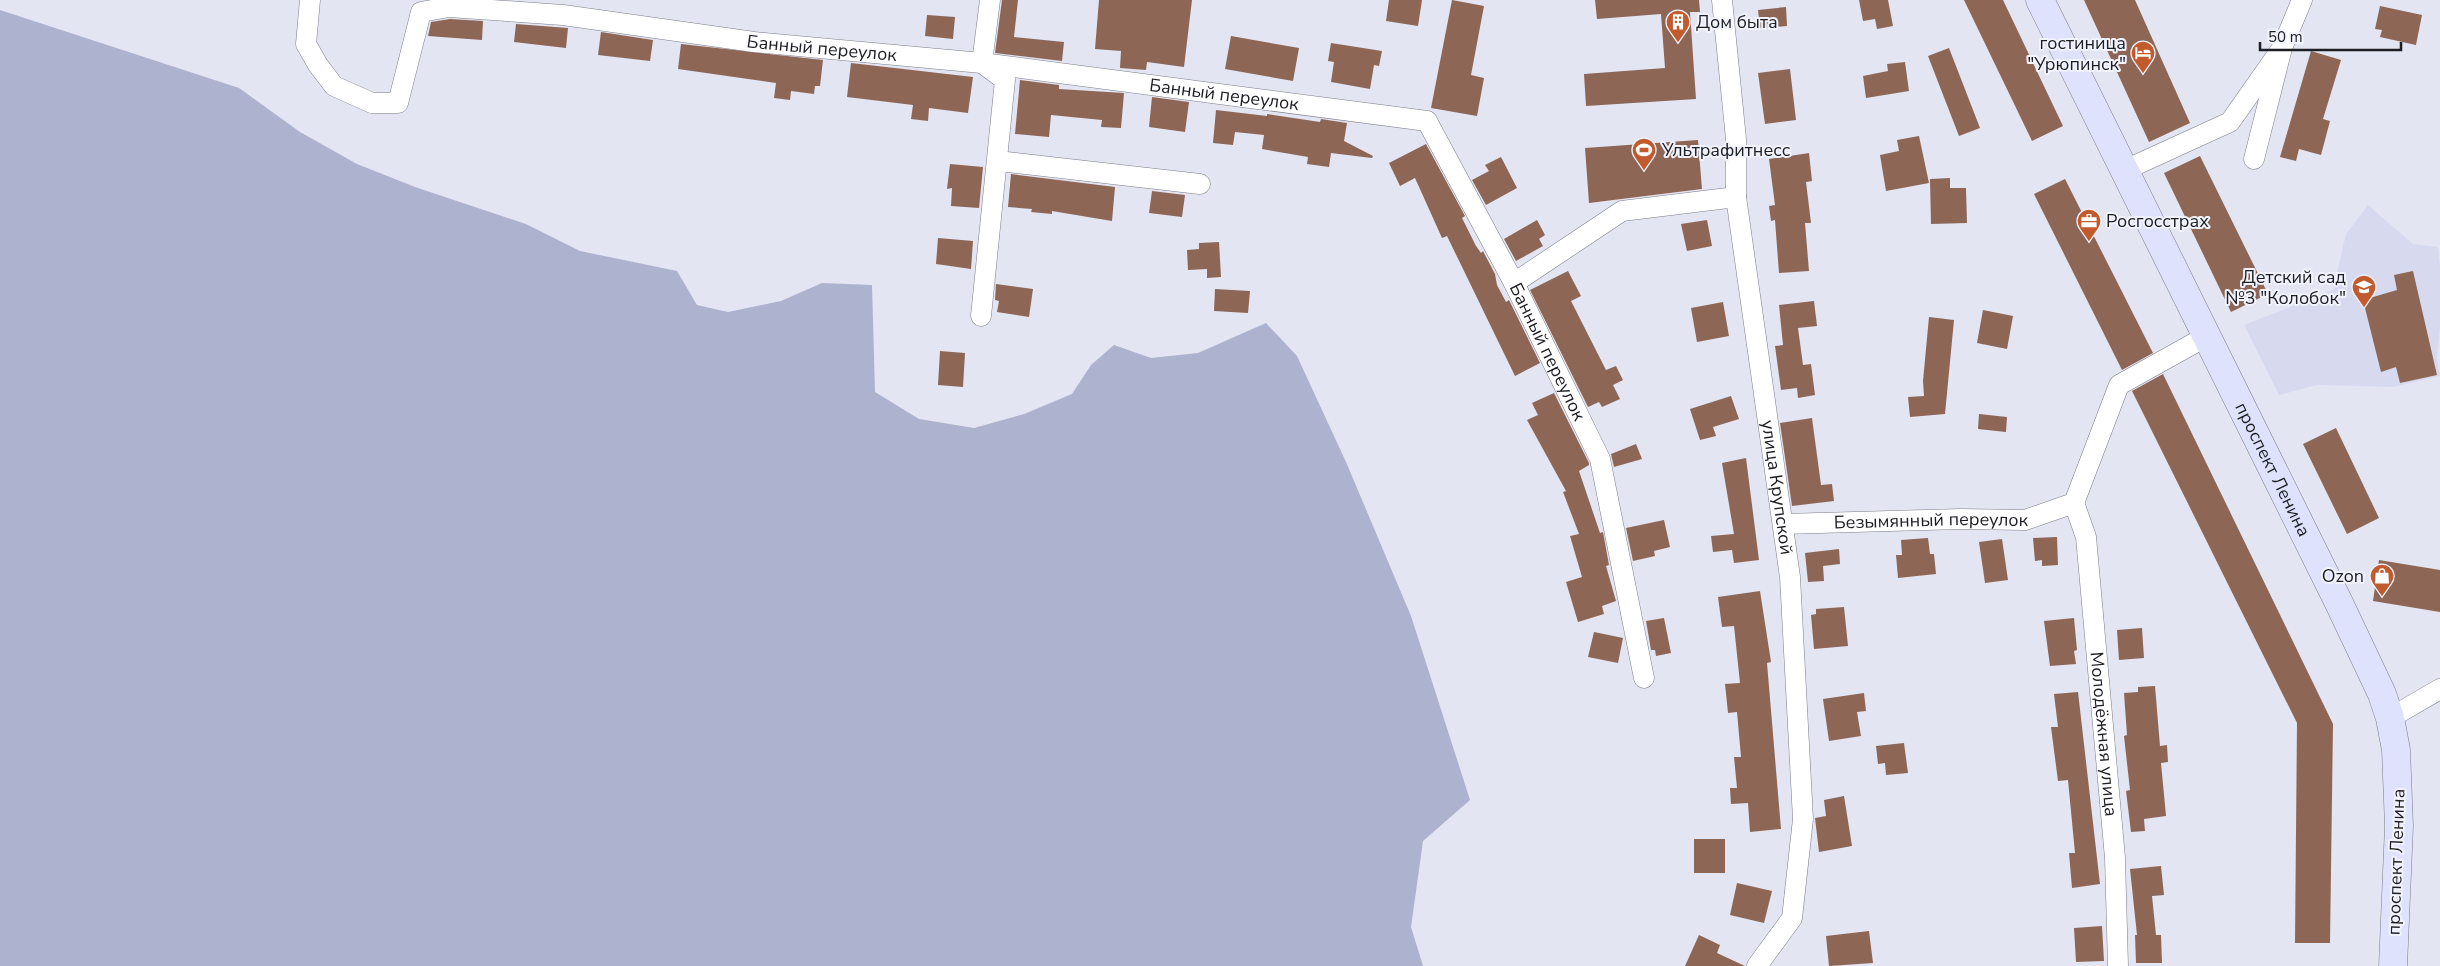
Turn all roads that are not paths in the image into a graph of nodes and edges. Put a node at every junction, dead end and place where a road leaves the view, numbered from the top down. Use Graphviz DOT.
graph roads {
  1 [pos="310,0"];
  2 [pos="990,0"];
  3 [pos="1722,0"];
  4 [pos="2040,0"];
  5 [pos="2302,0"];
  6 [pos="2282,48"];
  7 [pos="982,63"];
  8 [pos="2254,159"];
  9 [pos="998,161"];
  10 [pos="2125,170"];
  11 [pos="1200,184"];
  12 [pos="1736,197"];
  13 [pos="1514,284"];
  14 [pos="981,316"];
  15 [pos="2207,336"];
  16 [pos="2074,503"];
  17 [pos="1784,524"];
  18 [pos="1644,678"];
  19 [pos="2440,689"];
  20 [pos="2390,718"];
  21 [pos="1757,966"];
  22 [pos="2118,966"];
  23 [pos="2392,966"];
  1 -- 7 [label="street, Банный переулок"];
  2 -- 7 [label="street"];
  3 -- 12 [label="street, улица Крупской"];
  4 -- 10 [label="main road, проспект Ленина"];
  5 -- 6 [label="street"];
  6 -- 8 [label="street"];
  6 -- 10 [label="street"];
  7 -- 9 [label="street"];
  7 -- 13 [label="street, Банный переулок"];
  9 -- 11 [label="street"];
  9 -- 14 [label="street"];
  10 -- 15 [label="main road, проспект Ленина"];
  12 -- 13 [label="street"];
  12 -- 17 [label="street, улица Крупской"];
  13 -- 18 [label="street, Банный переулок"];
  15 -- 16 [label="street"];
  15 -- 20 [label="main road, проспект Ленина"];
  16 -- 17 [label="street, Безымянный переулок"];
  16 -- 22 [label="street, Молодёжная улица"];
  17 -- 21 [label="street, улица Крупской"];
  19 -- 20 [label="street"];
  20 -- 23 [label="main road, проспект Ленина"];
}
